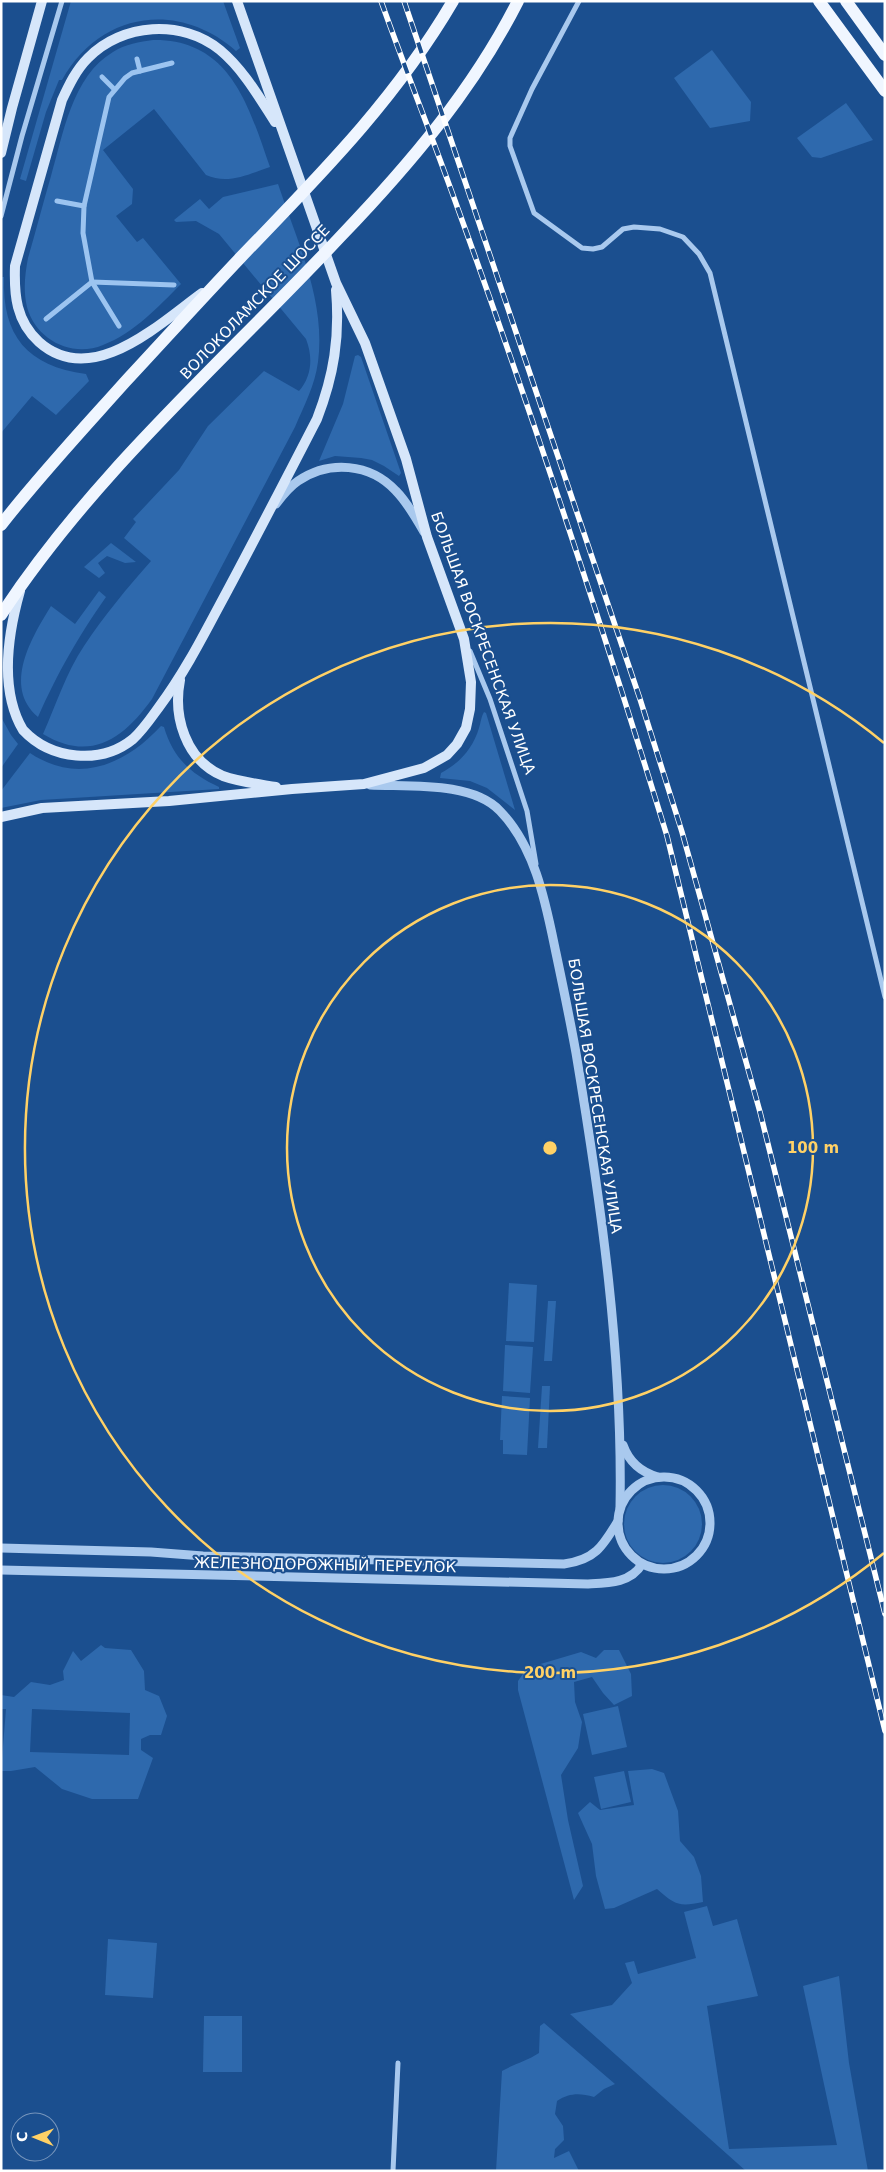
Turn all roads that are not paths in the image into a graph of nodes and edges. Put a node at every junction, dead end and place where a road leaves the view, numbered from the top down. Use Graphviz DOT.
graph roads {
  1 [pos="42,1"];
  2 [pos="62,1"];
  3 [pos="237,1"];
  4 [pos="453,1"];
  5 [pos="518,1"];
  6 [pos="579,1"];
  7 [pos="818,1"];
  8 [pos="846,1"];
  9 [pos="885,55"];
  10 [pos="885,92"];
  11 [pos="285,137"];
  12 [pos="1,152"];
  13 [pos="1,216"];
  14 [pos="336,283"];
  15 [pos="215,284"];
  16 [pos="270,510"];
  17 [pos="1,525"];
  18 [pos="427,536"];
  19 [pos="24,581"];
  20 [pos="1,615"];
  21 [pos="464,639"];
  22 [pos="180,678"];
  23 [pos="364,784"];
  24 [pos="292,789"];
  25 [pos="1,817"];
  26 [pos="539,882"];
  27 [pos="885,997"];
  28 [pos="620,1439"];
  29 [pos="660,1477"];
  30 [pos="620,1508"];
  31 [pos="618,1521"];
  32 [pos="1,1548"];
  33 [pos="642,1564"];
  34 [pos="1,1570"];
  35 [pos="398,2063"];
  36 [pos="393,2171"];
  1 -- 12 [label="main road"];
  2 -- 13 [label="street"];
  3 -- 11 [label="main road, БОЛЬШАЯ ВОСКРЕСЕНСКАЯ УЛИЦА"];
  4 -- 15 [label="main road"];
  5 -- 19 [label="main road, ВОЛОКОЛАМСКОЕ ШОССЕ"];
  6 -- 27 [label="street"];
  7 -- 10 [label="main road"];
  8 -- 9 [label="main road"];
  11 -- 14 [label="main road, БОЛЬШАЯ ВОСКРЕСЕНСКАЯ УЛИЦА"];
  11 -- 15 [label="main road"];
  14 -- 16 [label="main road"];
  14 -- 18 [label="main road, БОЛЬШАЯ ВОСКРЕСЕНСКАЯ УЛИЦА"];
  15 -- 17 [label="main road"];
  16 -- 18 [label="street"];
  16 -- 22 [label="main road"];
  18 -- 21 [label="main road, БОЛЬШАЯ ВОСКРЕСЕНСКАЯ УЛИЦА"];
  19 -- 20 [label="main road, ВОЛОКОЛАМСКОЕ ШОССЕ"];
  19 -- 22 [label="main road"];
  21 -- 23 [label="main road"];
  21 -- 26 [label="street, БОЛЬШАЯ ВОСКРЕСЕНСКАЯ УЛИЦА"];
  22 -- 24 [label="main road"];
  23 -- 24 [label="main road"];
  23 -- 26 [label="street"];
  24 -- 25 [label="main road"];
  26 -- 28 [label="street, БОЛЬШАЯ ВОСКРЕСЕНСКАЯ УЛИЦА"];
  28 -- 29 [label="street, БОЛЬШАЯ ВОСКРЕСЕНСКАЯ УЛИЦА"];
  28 -- 30 [label="street, БОЛЬШАЯ ВОСКРЕСЕНСКАЯ УЛИЦА"];
  29 -- 30 [label="street"];
  29 -- 33 [label="street"];
  30 -- 31 [label="street"];
  31 -- 32 [label="street, ЖЕЛЕЗНОДОРОЖНЫЙ ПЕРЕУЛОК"];
  31 -- 33 [label="street"];
  33 -- 34 [label="street, ЖЕЛЕЗНОДОРОЖНЫЙ ПЕРЕУЛОК"];
  35 -- 36 [label="street"];
}
